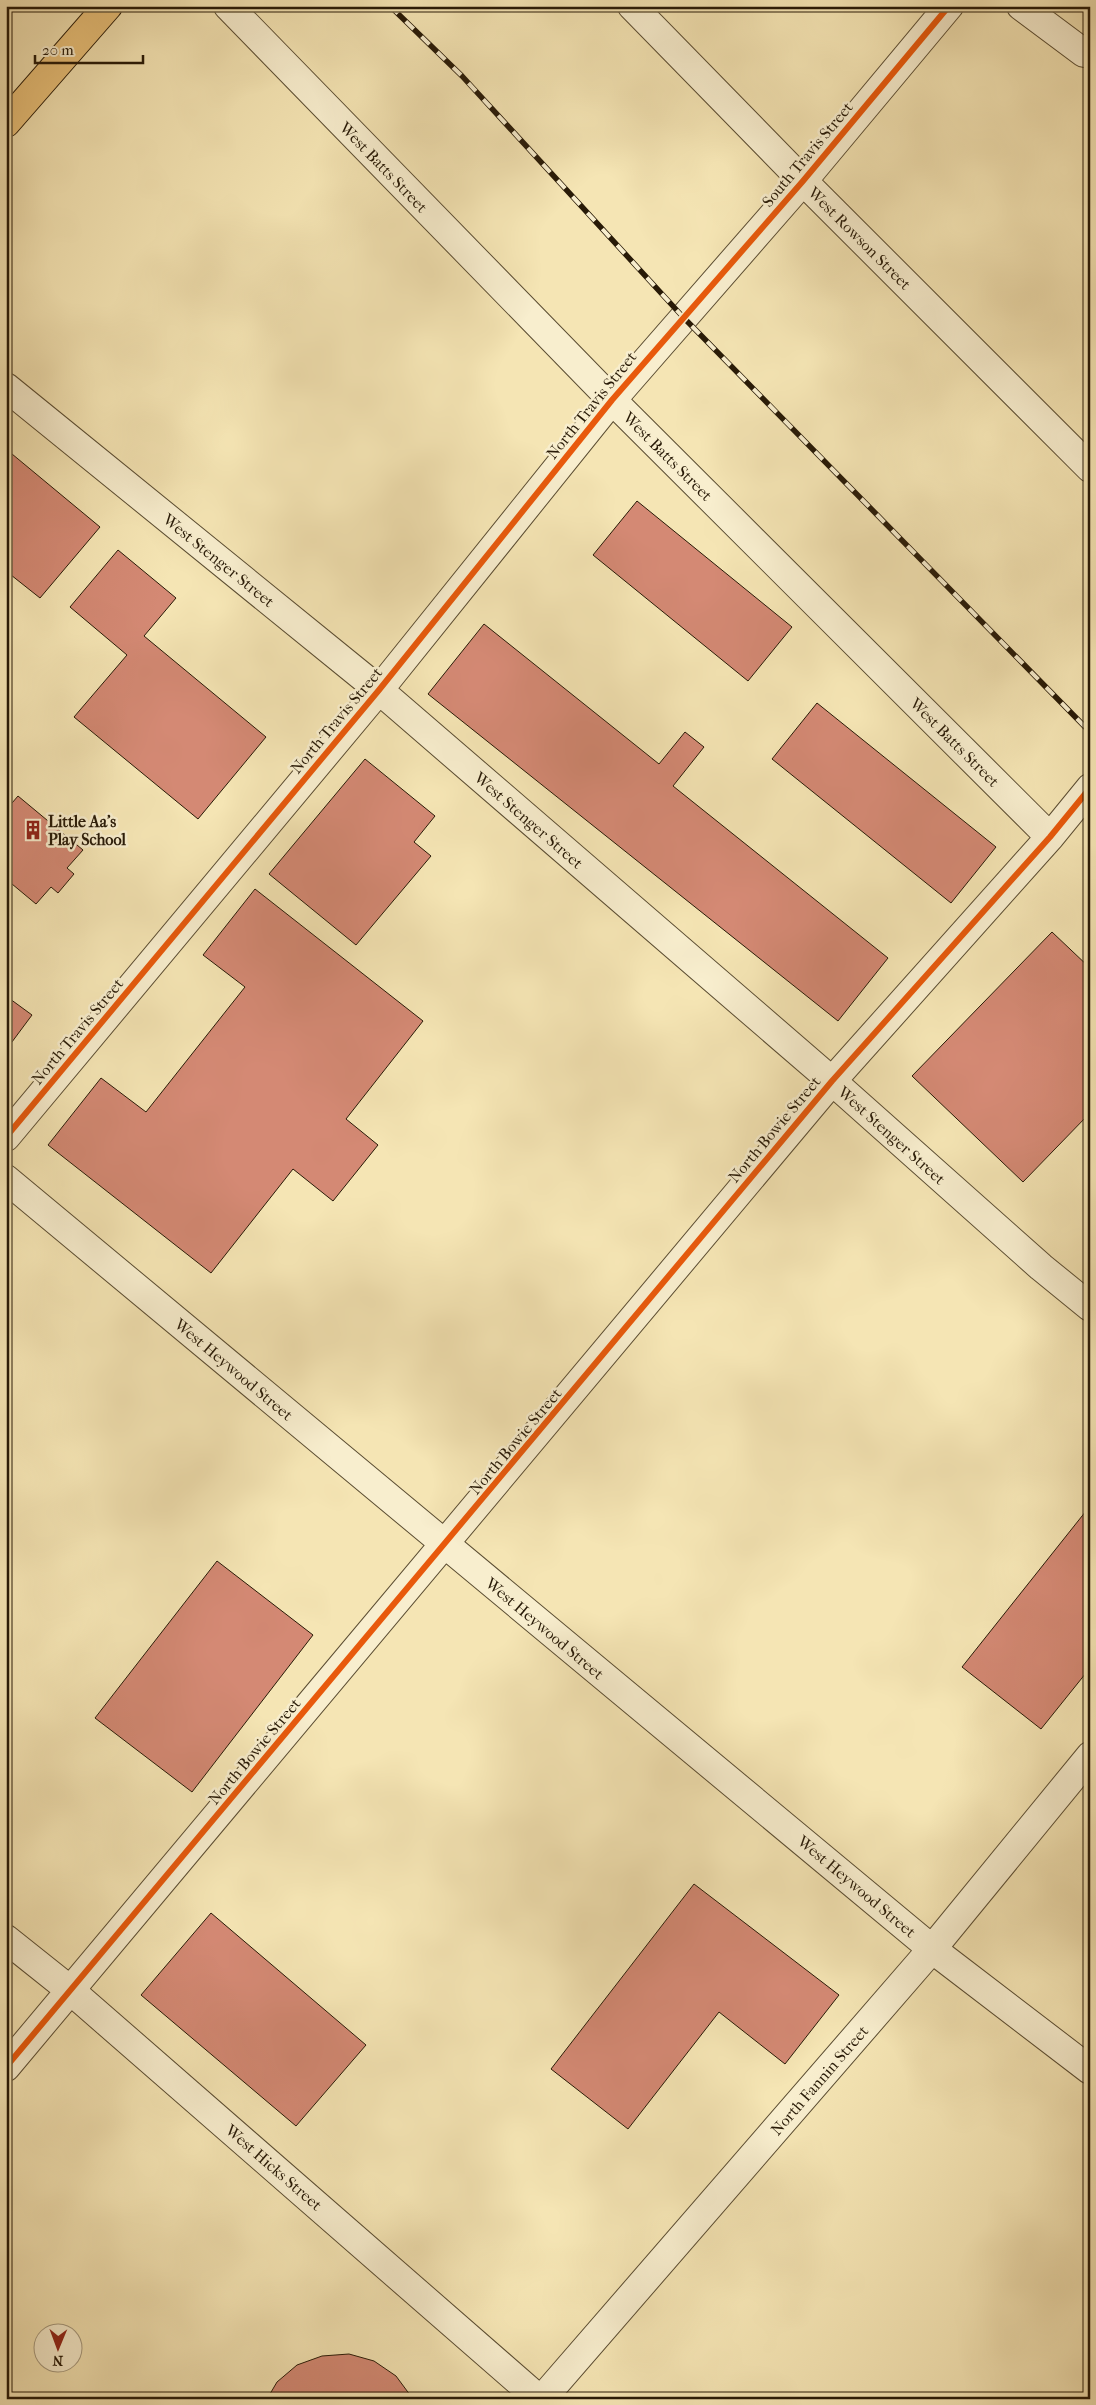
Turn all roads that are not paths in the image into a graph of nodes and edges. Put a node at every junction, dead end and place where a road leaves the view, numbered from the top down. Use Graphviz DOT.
graph roads {
  1 [pos="108,6"];
  2 [pos="228,6"];
  3 [pos="632,6"];
  4 [pos="949,6"];
  5 [pos="1021,6"];
  6 [pos="1084,53"];
  7 [pos="6,122"];
  8 [pos="803,181"];
  9 [pos="683,317"];
  10 [pos="6,387"];
  11 [pos="612,400"];
  12 [pos="1090,468"];
  13 [pos="380,690"];
  14 [pos="1090,788"];
  15 [pos="1050,837"];
  16 [pos="832,1081"];
  17 [pos="6,1137"];
  18 [pos="6,1179"];
  19 [pos="1090,1307"];
  20 [pos="446,1545"];
  21 [pos="1090,1756"];
  22 [pos="6,1938"];
  23 [pos="932,1949"];
  24 [pos="70,1990"];
  25 [pos="6,2067"];
  26 [pos="1090,2070"];
  27 [pos="541,2399"];
  1 -- 7 [label="main road"];
  2 -- 11 [label="street, West Batts Street"];
  3 -- 8 [label="street, West Rowson Street"];
  4 -- 8 [label="street, South Travis Street"];
  5 -- 6 [label="street"];
  8 -- 9 [label="street, South Travis Street"];
  8 -- 12 [label="street, West Rowson Street"];
  9 -- 11 [label="street, North Travis Street"];
  10 -- 13 [label="street, West Stenger Street"];
  11 -- 13 [label="street, North Travis Street"];
  11 -- 15 [label="street, West Batts Street"];
  13 -- 16 [label="street, West Stenger Street"];
  13 -- 17 [label="street, North Travis Street"];
  14 -- 15 [label="street, North Bowie Street"];
  15 -- 16 [label="street, North Bowie Street"];
  16 -- 19 [label="street, West Stenger Street"];
  16 -- 20 [label="street, North Bowie Street"];
  18 -- 20 [label="street, West Heywood Street"];
  20 -- 23 [label="street, West Heywood Street"];
  20 -- 24 [label="street, North Bowie Street"];
  21 -- 23 [label="street, North Fannin Street"];
  22 -- 24 [label="street, West Hicks Street"];
  23 -- 26 [label="street, West Heywood Street"];
  23 -- 27 [label="street, North Fannin Street"];
  24 -- 25 [label="street, North Bowie Street"];
  24 -- 27 [label="street, West Hicks Street"];
}
